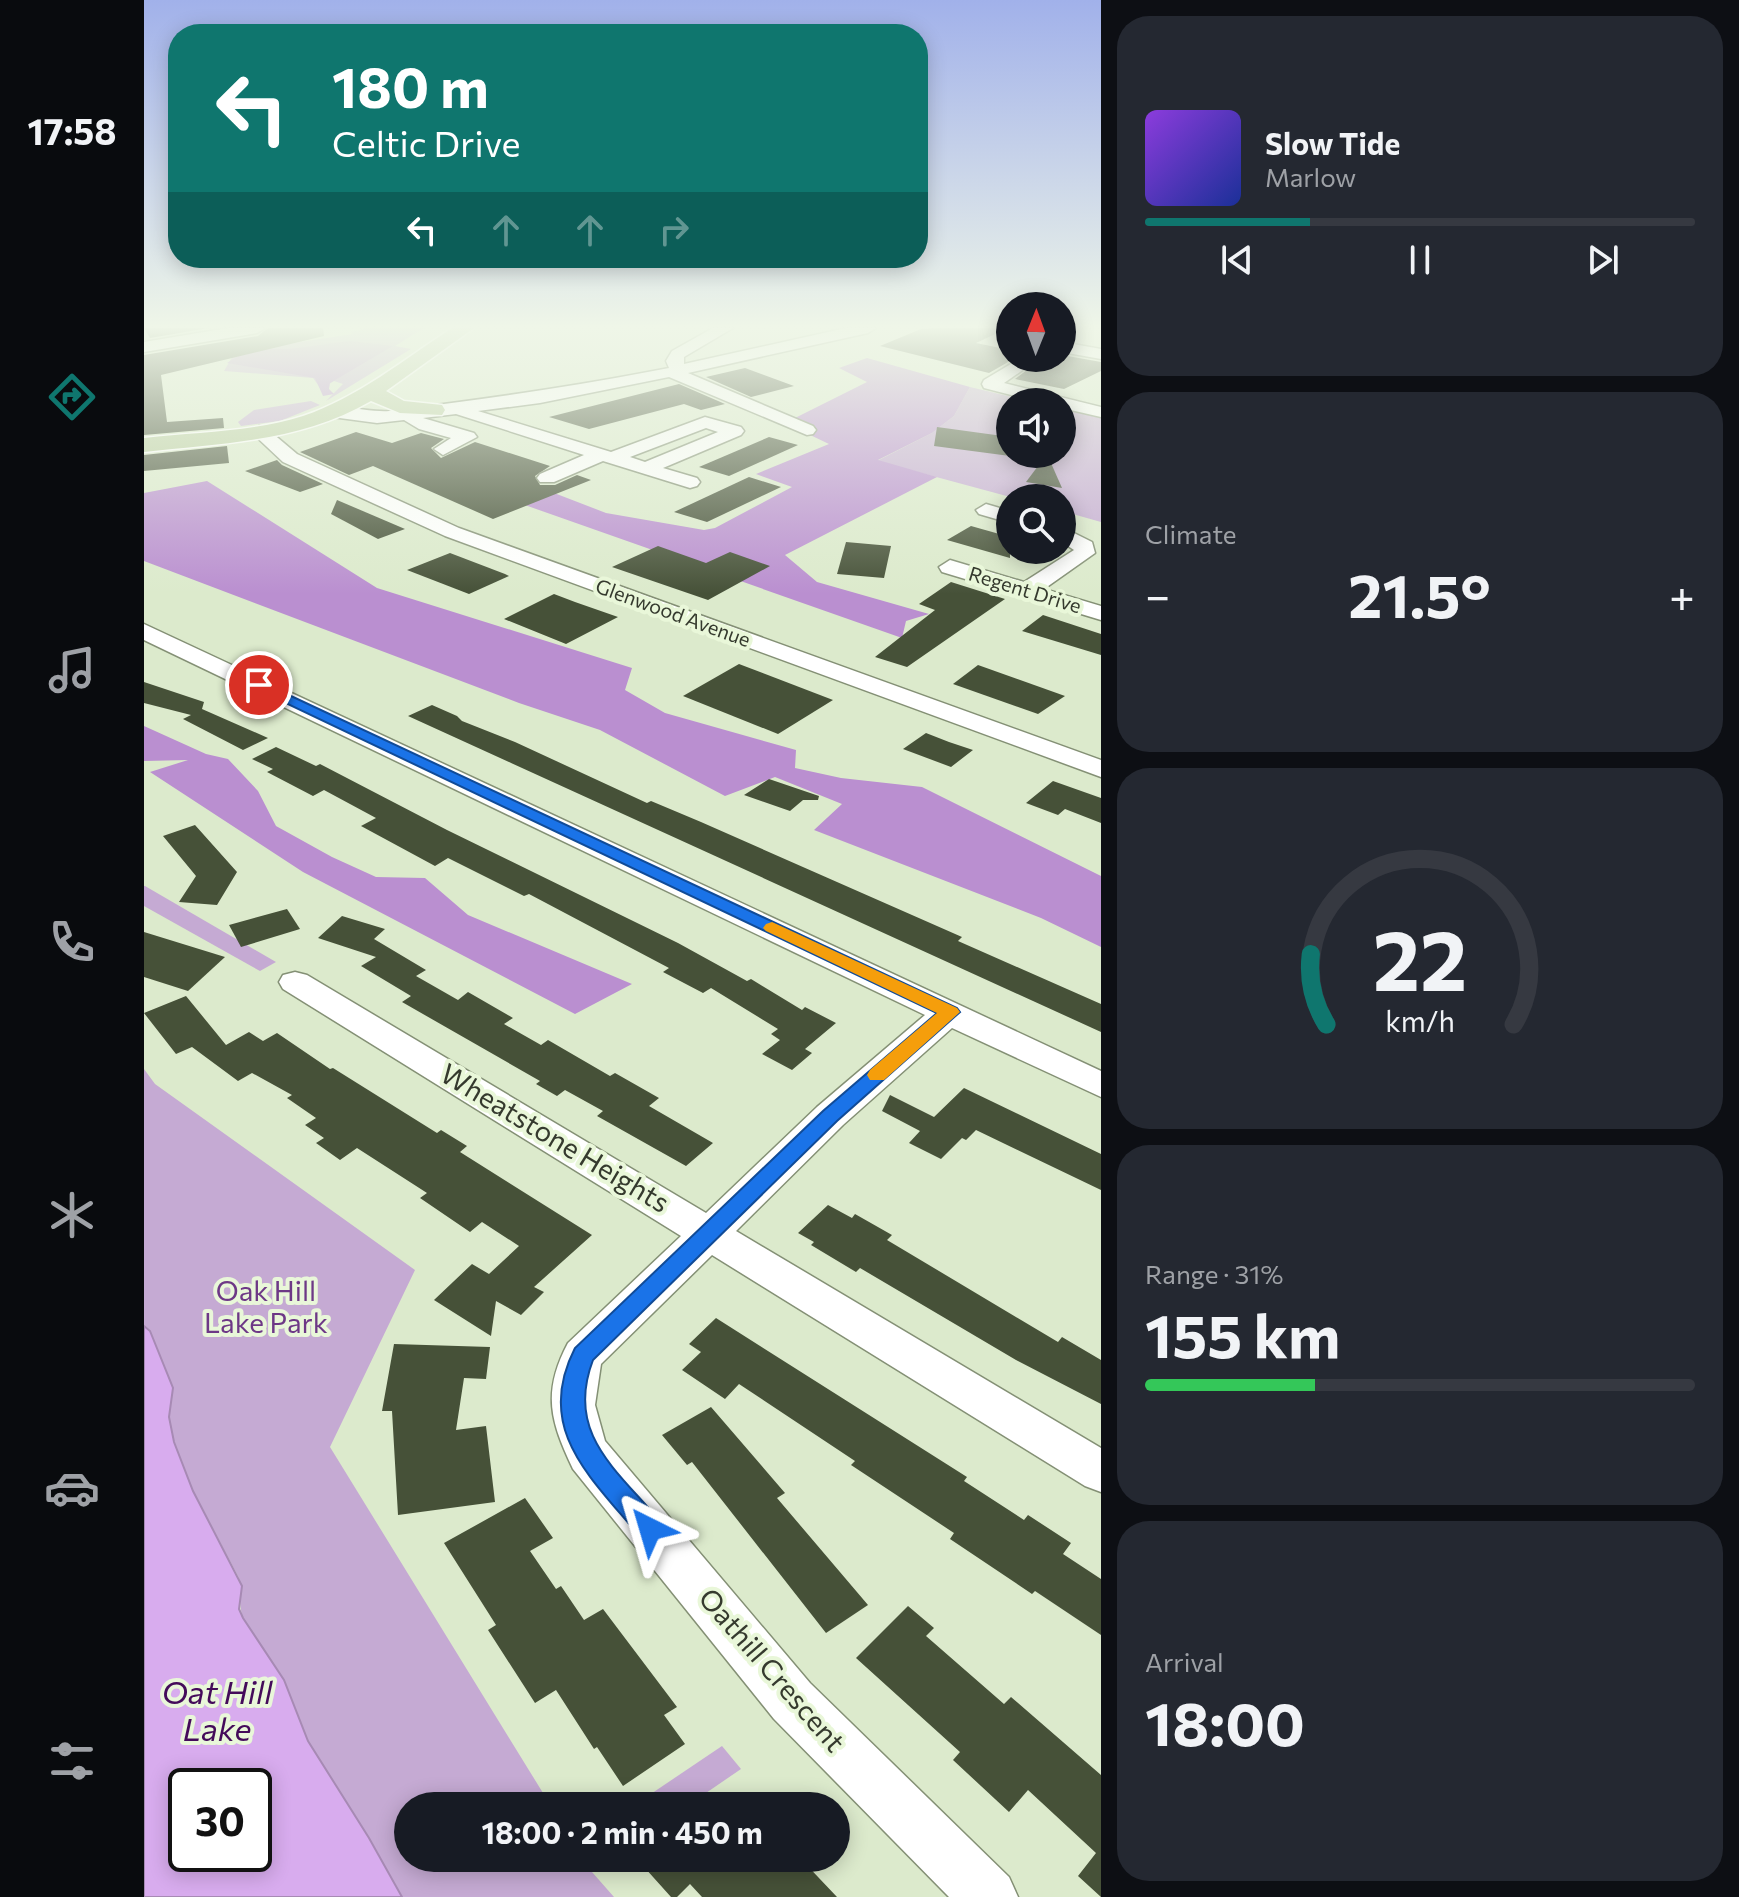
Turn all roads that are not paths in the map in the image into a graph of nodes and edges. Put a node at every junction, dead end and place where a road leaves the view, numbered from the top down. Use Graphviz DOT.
graph roads {
  1 [pos="439,416"];
  2 [pos="321,417"];
  3 [pos="366,417"];
  4 [pos="391,417"];
  5 [pos="438,417"];
  6 [pos="442,417"];
  7 [pos="527,417"];
  8 [pos="777,417"];
  9 [pos="377,418"];
  10 [pos="807,430"];
  11 [pos="259,431"];
  12 [pos="144,445"];
  13 [pos="575,448"];
  14 [pos="443,449"];
  15 [pos="607,456"];
  16 [pos="646,468"];
  17 [pos="547,478"];
  18 [pos="690,482"];
  19 [pos="986,510"];
  20 [pos="996,513"];
  21 [pos="1076,538"];
  22 [pos="1076,558"];
  23 [pos="1067,564"];
  24 [pos="950,567"];
  25 [pos="1027,590"];
  26 [pos="1101,613"];
  27 [pos="144,631"];
  28 [pos="1101,769"];
  29 [pos="295,982"];
  30 [pos="950,1012"];
  31 [pos="1101,1085"];
  32 [pos="709,1231"];
  33 [pos="1101,1472"];
  34 [pos="989,1897"];
  1 -- 14 [label="street"];
  2 -- 11 [label="main road"];
  3 -- 9 [label="street"];
  4 -- 9 [label="street"];
  5 -- 9 [label="street"];
  6 -- 13 [label="street"];
  7 -- 13 [label="street"];
  8 -- 10 [label="street"];
  11 -- 12 [label="main road"];
  11 -- 28 [label="street, Glenwood Avenue"];
  13 -- 15 [label="street"];
  15 -- 16 [label="street"];
  15 -- 16 [label="street"];
  15 -- 17 [label="street"];
  16 -- 18 [label="street"];
  19 -- 20 [label="street"];
  21 -- 22 [label="street"];
  23 -- 25 [label="street"];
  24 -- 25 [label="street, Regent Drive"];
  25 -- 26 [label="street, Regent Drive"];
  27 -- 30 [label="street"];
  29 -- 32 [label="street, Wheatstone Heights"];
  30 -- 31 [label="street"];
  30 -- 32 [label="street, Oathill Crescent"];
  32 -- 33 [label="street, Wheatstone Heights"];
  32 -- 34 [label="street, Oathill Crescent"];
}
